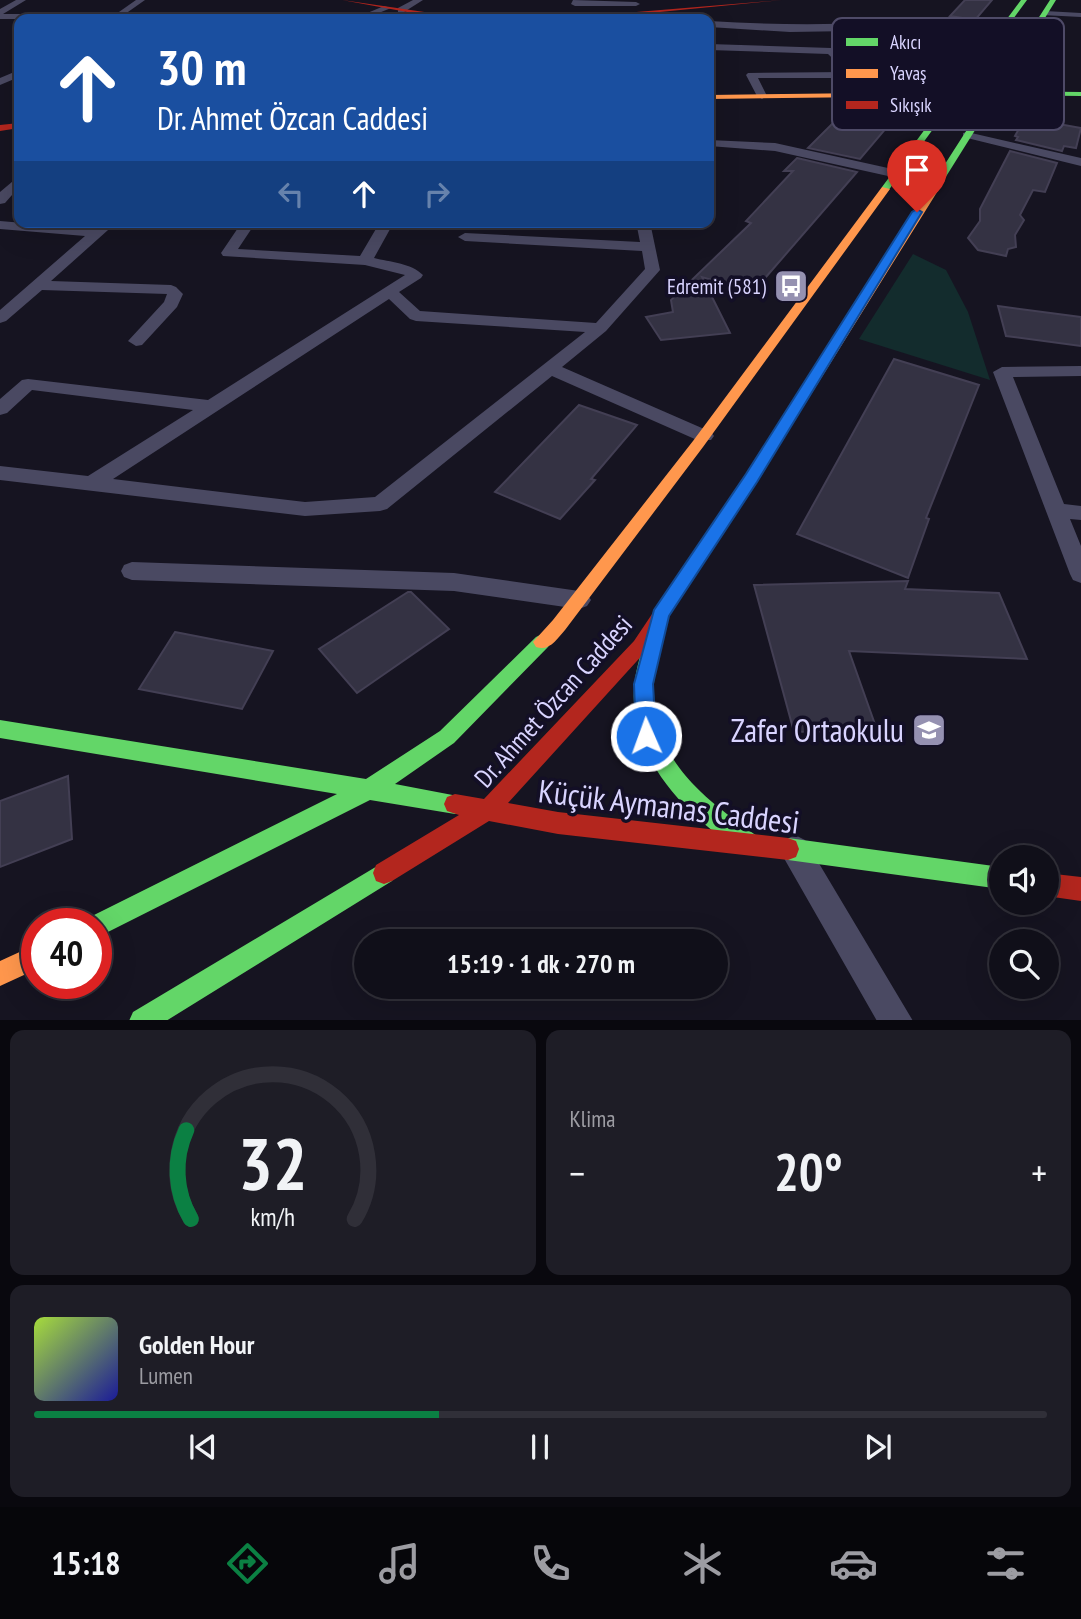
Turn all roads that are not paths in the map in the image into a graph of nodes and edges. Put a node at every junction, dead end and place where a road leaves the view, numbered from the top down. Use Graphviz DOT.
graph roads {
  1 [pos="22,0"];
  2 [pos="141,0"];
  3 [pos="345,0"];
  4 [pos="419,0"];
  5 [pos="577,0"];
  6 [pos="779,0"];
  7 [pos="1024,0"];
  8 [pos="718,3"];
  9 [pos="1049,6"];
  10 [pos="394,9"];
  11 [pos="638,9"];
  12 [pos="0,14"];
  13 [pos="120,14"];
  14 [pos="376,14"];
  15 [pos="425,14"];
  16 [pos="600,14"];
  17 [pos="1081,15"];
  18 [pos="1010,18"];
  19 [pos="714,24"];
  20 [pos="14,27"];
  21 [pos="832,28"];
  22 [pos="10,29"];
  23 [pos="714,47"];
  24 [pos="832,52"];
  25 [pos="832,75"];
  26 [pos="832,95"];
  27 [pos="762,96"];
  28 [pos="714,97"];
  29 [pos="929,130"];
  30 [pos="970,130"];
  31 [pos="967,135"];
  32 [pos="714,144"];
  33 [pos="1081,162"];
  34 [pos="897,174"];
  35 [pos="14,185"];
  36 [pos="0,200"];
  37 [pos="36,228"];
  38 [pos="103,228"];
  39 [pos="245,228"];
  40 [pos="384,228"];
  41 [pos="644,228"];
  42 [pos="97,233"];
  43 [pos="464,237"];
  44 [pos="649,247"];
  45 [pos="365,261"];
  46 [pos="38,285"];
  47 [pos="390,292"];
  48 [pos="0,318"];
  49 [pos="600,328"];
  50 [pos="136,341"];
  51 [pos="550,368"];
  52 [pos="1081,371"];
  53 [pos="210,405"];
  54 [pos="0,409"];
  55 [pos="704,436"];
  56 [pos="0,473"];
  57 [pos="91,484"];
  58 [pos="1055,510"];
  59 [pos="1081,513"];
  60 [pos="132,571"];
  61 [pos="1081,574"];
  62 [pos="579,600"];
  63 [pos="660,615"];
  64 [pos="0,729"];
  65 [pos="368,790"];
  66 [pos="489,809"];
  67 [pos="752,845"];
  68 [pos="795,849"];
  69 [pos="989,876"];
  70 [pos="1059,886"];
  71 [pos="1081,889"];
  72 [pos="112,918"];
  73 [pos="21,964"];
  74 [pos="0,974"];
  75 [pos="142,1020"];
  76 [pos="896,1020"];
  1 -- 12 [label="street"];
  2 -- 13 [label="street"];
  3 -- 10 [label="main road"];
  4 -- 10 [label="street"];
  5 -- 11 [label="street"];
  6 -- 8 [label="main road"];
  7 -- 18 [label="main road, Dr. Ahmet Özcan Caddesi"];
  8 -- 11 [label="main road"];
  9 -- 17 [label="street"];
  10 -- 14 [label="street"];
  10 -- 15 [label="main road"];
  11 -- 16 [label="main road"];
  19 -- 21 [label="street"];
  20 -- 22 [label="street"];
  23 -- 24 [label="street"];
  25 -- 27 [label="street"];
  26 -- 27 [label="main road"];
  27 -- 28 [label="main road"];
  29 -- 34 [label="main road, Dr. Ahmet Özcan Caddesi"];
  30 -- 31 [label="main road, Dr. Ahmet Özcan Caddesi"];
  31 -- 33 [label="street"];
  31 -- 63 [label="main road, Dr. Ahmet Özcan Caddesi"];
  32 -- 34 [label="street"];
  34 -- 55 [label="main road, Dr. Ahmet Özcan Caddesi"];
  35 -- 36 [label="street"];
  37 -- 42 [label="street"];
  38 -- 42 [label="street"];
  39 -- 45 [label="street"];
  40 -- 45 [label="street"];
  41 -- 44 [label="street"];
  42 -- 46 [label="street"];
  43 -- 44 [label="street"];
  44 -- 49 [label="street"];
  45 -- 47 [label="street"];
  46 -- 48 [label="street"];
  46 -- 50 [label="street"];
  47 -- 49 [label="street"];
  47 -- 53 [label="street"];
  49 -- 51 [label="street"];
  51 -- 55 [label="street"];
  51 -- 57 [label="street"];
  52 -- 58 [label="street"];
  53 -- 54 [label="street"];
  53 -- 57 [label="street"];
  55 -- 62 [label="main road, Dr. Ahmet Özcan Caddesi"];
  56 -- 57 [label="street"];
  58 -- 59 [label="street"];
  58 -- 61 [label="street"];
  60 -- 62 [label="street"];
  62 -- 65 [label="main road, Dr. Ahmet Özcan Caddesi"];
  63 -- 66 [label="main road, Dr. Ahmet Özcan Caddesi"];
  63 -- 67 [label="main road"];
  64 -- 65 [label="main road, Küçük Aymanas Caddesi"];
  65 -- 66 [label="main road, Küçük Aymanas Caddesi"];
  65 -- 72 [label="main road, Dr. Ahmet Özcan Caddesi"];
  66 -- 67 [label="main road, Küçük Aymanas Caddesi"];
  66 -- 75 [label="main road, Dr. Ahmet Özcan Caddesi"];
  67 -- 68 [label="main road, Küçük Aymanas Caddesi"];
  68 -- 69 [label="main road, Küçük Aymanas Caddesi"];
  68 -- 76 [label="street"];
  70 -- 71 [label="main road"];
  73 -- 74 [label="main road"];
}
